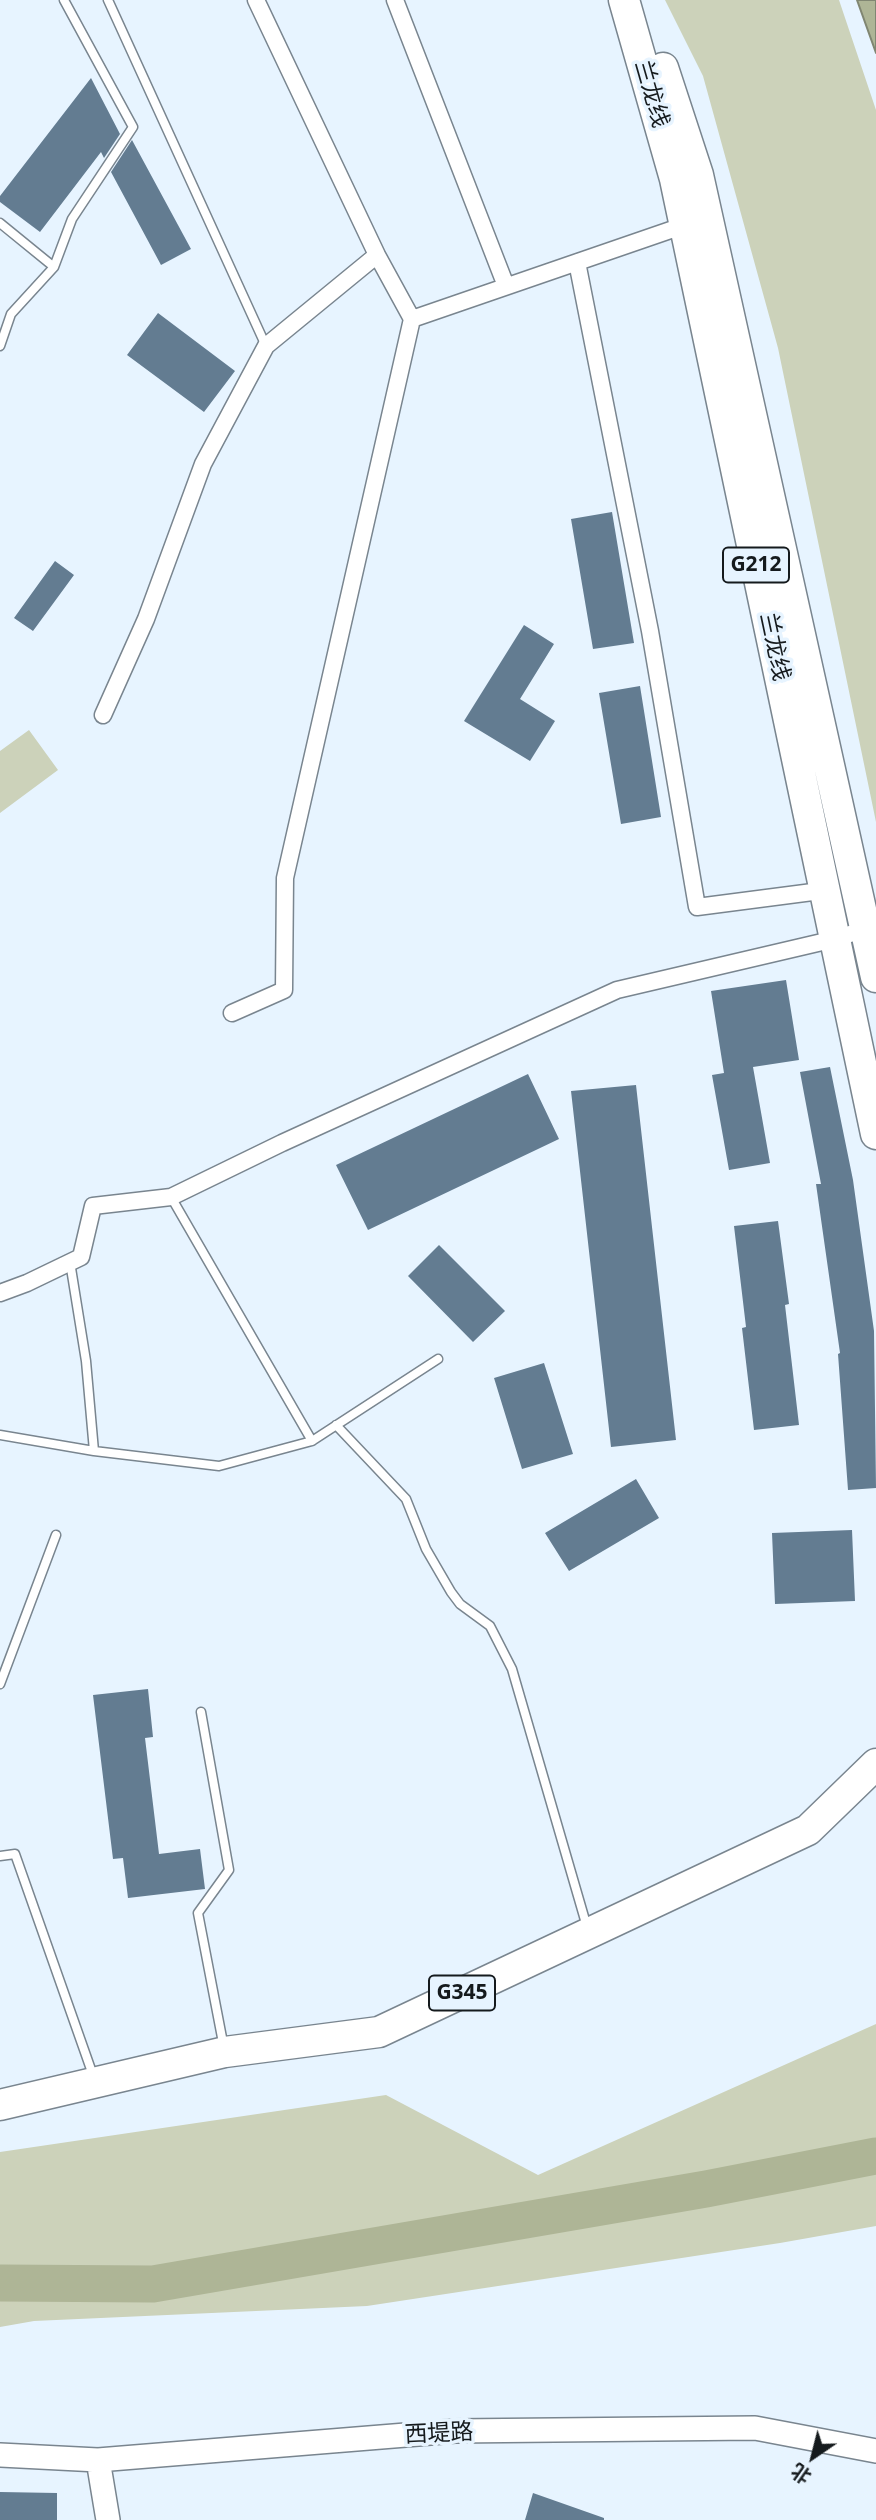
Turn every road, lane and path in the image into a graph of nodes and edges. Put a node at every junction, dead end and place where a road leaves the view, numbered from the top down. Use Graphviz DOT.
graph roads {
  1 [pos="64,0"];
  2 [pos="108,0"];
  3 [pos="256,0"];
  4 [pos="395,0"];
  5 [pos="624,0"];
  6 [pos="642,0"];
  7 [pos="696,221"];
  8 [pos="0,223"];
  9 [pos="377,255"];
  10 [pos="577,262"];
  11 [pos="54,267"];
  12 [pos="506,286"];
  13 [pos="412,318"];
  14 [pos="0,346"];
  15 [pos="266,346"];
  16 [pos="103,715"];
  17 [pos="855,884"];
  18 [pos="825,890"];
  19 [pos="865,929"];
  20 [pos="835,939"];
  21 [pos="876,977"];
  22 [pos="232,1013"];
  23 [pos="876,1134"];
  24 [pos="171,1197"];
  25 [pos="70,1262"];
  26 [pos="0,1293"];
  27 [pos="438,1360"];
  28 [pos="336,1425"];
  29 [pos="0,1435"];
  30 [pos="312,1441"];
  31 [pos="94,1451"];
  32 [pos="56,1535"];
  33 [pos="0,1684"];
  34 [pos="201,1712"];
  35 [pos="876,1764"];
  36 [pos="0,1856"];
  37 [pos="589,1933"];
  38 [pos="225,2052"];
  39 [pos="96,2082"];
  40 [pos="0,2105"];
  41 [pos="876,2451"];
  42 [pos="0,2455"];
  43 [pos="98,2460"];
  44 [pos="108,2520"];
  1 -- 11 [label="lane"];
  2 -- 15 [label="lane"];
  3 -- 9 [label="street"];
  4 -- 12 [label="street"];
  5 -- 7 [label="highway, 兰龙线 / G212"];
  6 -- 7 [label="highway, 兰龙线 / G212"];
  7 -- 10 [label="street"];
  7 -- 17 [label="highway, 兰龙线 / G212"];
  7 -- 18 [label="highway, 兰龙线 / G212"];
  8 -- 11 [label="lane"];
  9 -- 13 [label="street"];
  9 -- 15 [label="street"];
  10 -- 12 [label="street"];
  10 -- 18 [label="street"];
  11 -- 14 [label="lane"];
  12 -- 13 [label="street"];
  13 -- 22 [label="street"];
  15 -- 16 [label="street"];
  17 -- 18 [label="street"];
  17 -- 19 [label="highway, 兰龙线 / G212"];
  18 -- 20 [label="highway, 兰龙线 / G212"];
  19 -- 20 [label="street"];
  19 -- 21 [label="highway, 兰龙线 / G212"];
  20 -- 23 [label="highway, 兰龙线 / G212"];
  20 -- 24 [label="street"];
  24 -- 25 [label="street"];
  24 -- 30 [label="lane"];
  25 -- 26 [label="street"];
  25 -- 31 [label="lane"];
  27 -- 28 [label="lane"];
  28 -- 30 [label="lane"];
  28 -- 37 [label="lane"];
  29 -- 31 [label="lane"];
  30 -- 31 [label="lane"];
  32 -- 33 [label="lane"];
  34 -- 38 [label="lane"];
  35 -- 37 [label="highway, G345"];
  36 -- 39 [label="lane"];
  37 -- 38 [label="highway, G345"];
  38 -- 39 [label="highway, G345"];
  39 -- 40 [label="highway, G345"];
  41 -- 43 [label="street, 西堤路"];
  42 -- 43 [label="street, 西堤路"];
  43 -- 44 [label="street"];
}
